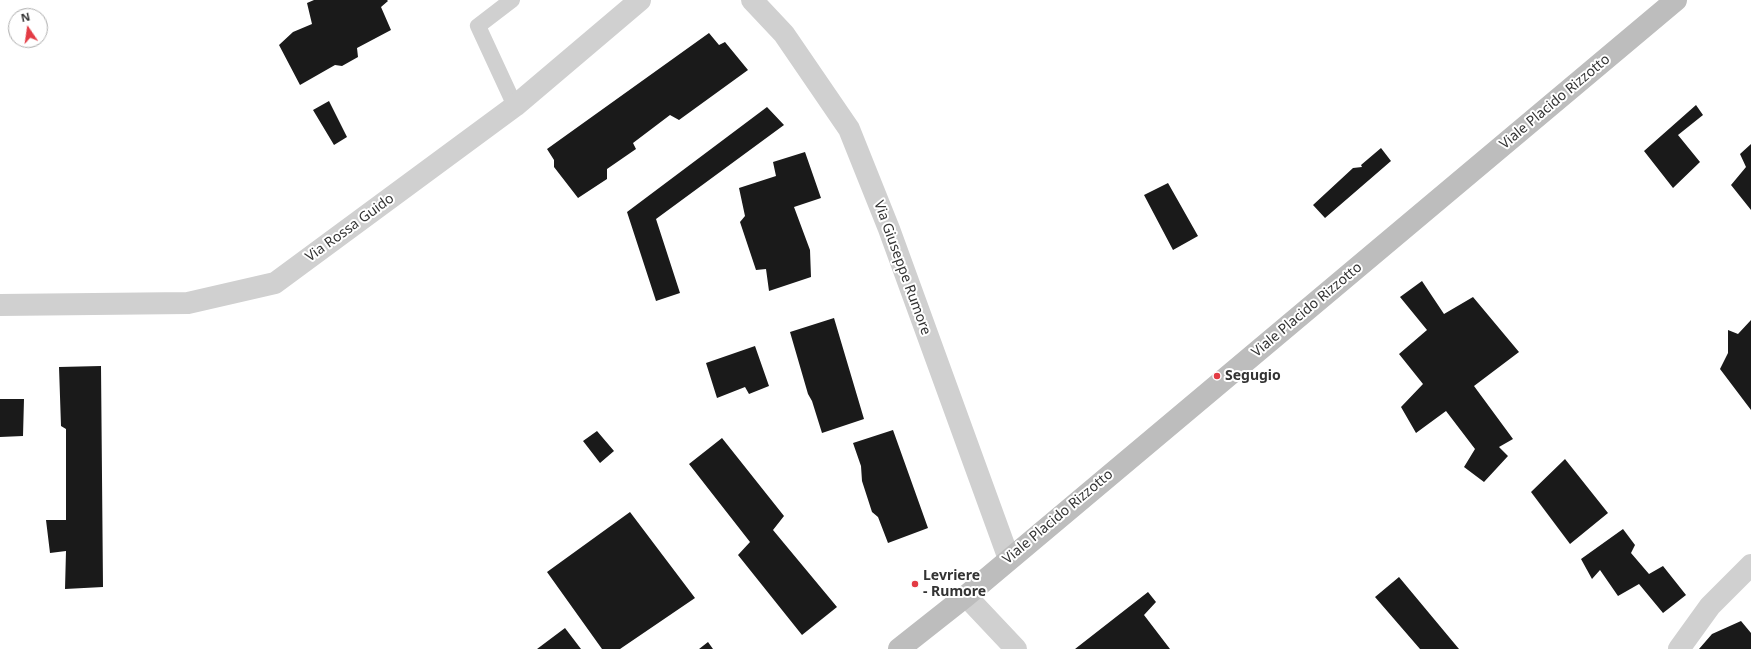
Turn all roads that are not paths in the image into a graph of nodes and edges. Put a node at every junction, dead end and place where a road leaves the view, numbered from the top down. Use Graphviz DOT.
graph roads {
  1 [pos="512,0"];
  2 [pos="640,0"];
  3 [pos="752,0"];
  4 [pos="1673,1"];
  5 [pos="515,106"];
  6 [pos="0,305"];
  7 [pos="1009,559"];
  8 [pos="1751,565"];
  9 [pos="966,596"];
  10 [pos="899,649"];
  11 [pos="1016,649"];
  12 [pos="1679,649"];
  1 -- 5 [label="lane"];
  2 -- 5 [label="street, Via Rossa Guido"];
  3 -- 7 [label="street, Via Giuseppe Rumore"];
  4 -- 7 [label="street, Viale Placido Rizzotto"];
  5 -- 6 [label="street, Via Rossa Guido"];
  7 -- 9 [label="street, Viale Placido Rizzotto"];
  8 -- 12 [label="street"];
  9 -- 10 [label="street, Viale Placido Rizzotto"];
  9 -- 11 [label="street"];
}
